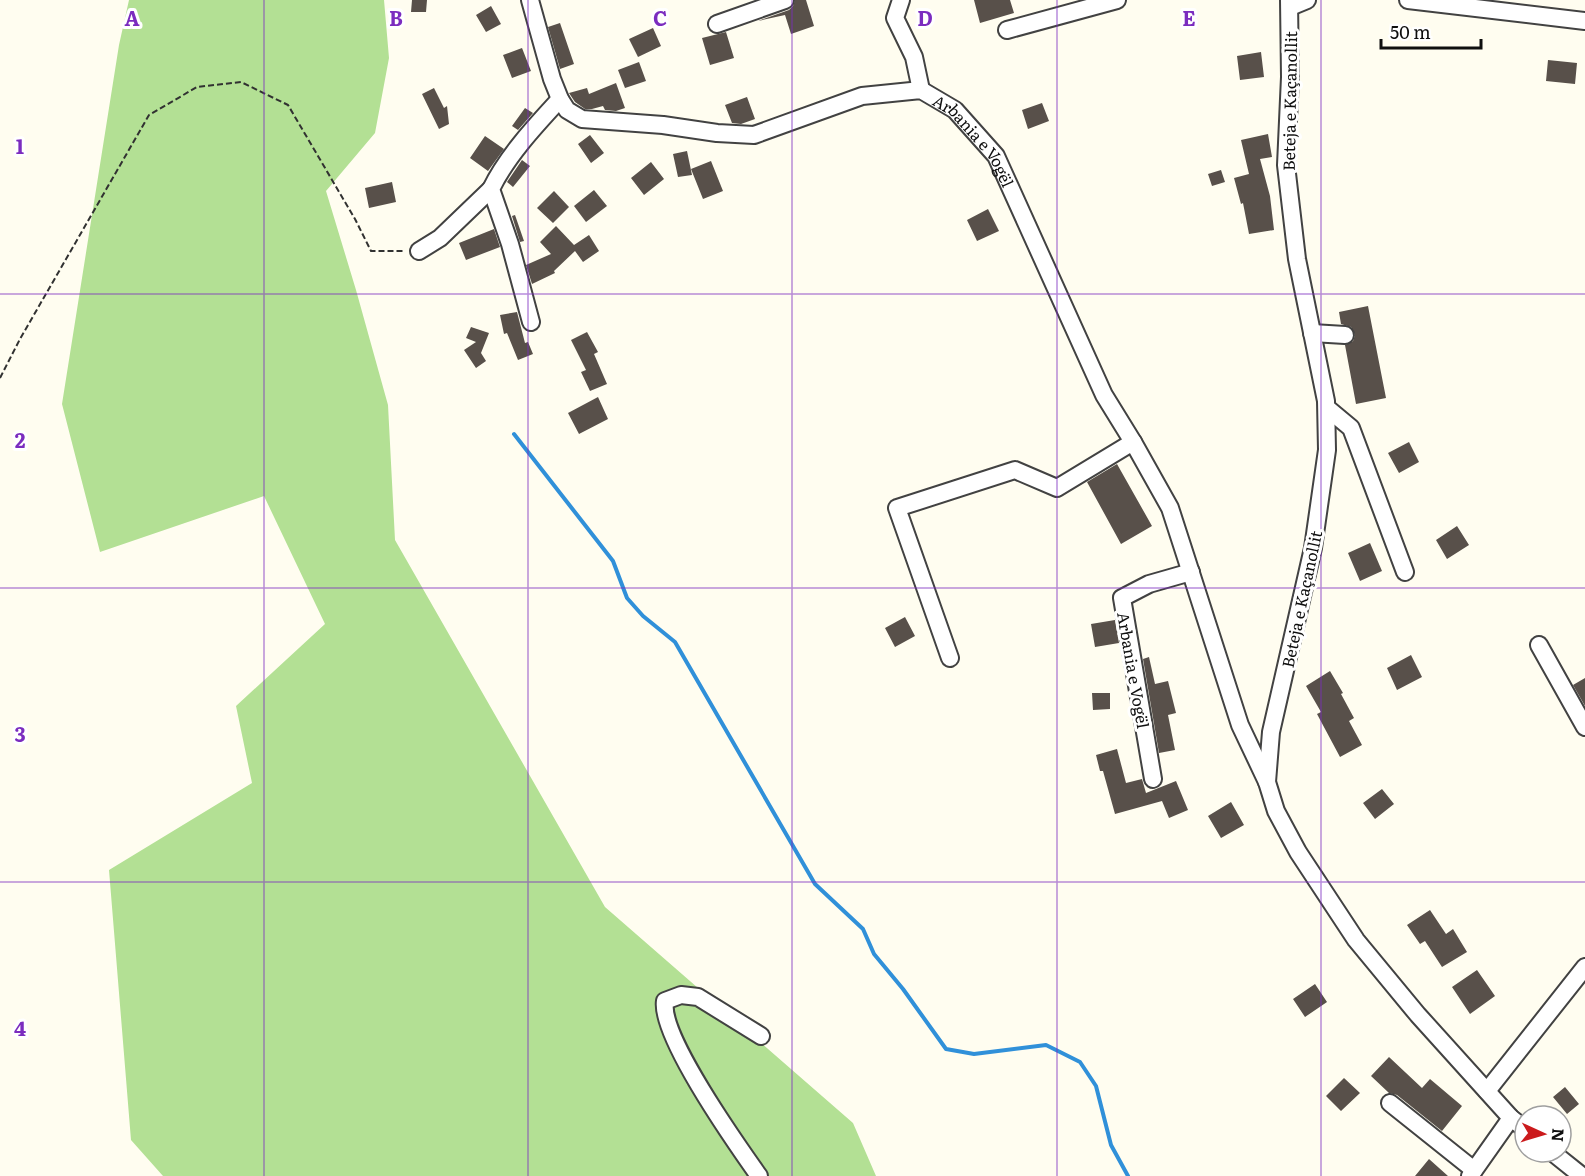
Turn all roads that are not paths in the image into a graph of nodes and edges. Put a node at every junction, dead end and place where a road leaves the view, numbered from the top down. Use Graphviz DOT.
graph roads {
  1 [pos="530,0"];
  2 [pos="785,0"];
  3 [pos="901,0"];
  4 [pos="1117,0"];
  5 [pos="1307,0"];
  6 [pos="1408,0"];
  7 [pos="1289,3"];
  8 [pos="1585,21"];
  9 [pos="717,24"];
  10 [pos="1007,30"];
  11 [pos="921,90"];
  12 [pos="560,99"];
  13 [pos="491,189"];
  14 [pos="419,250"];
  15 [pos="531,322"];
  16 [pos="1312,333"];
  17 [pos="1345,335"];
  18 [pos="1327,408"];
  19 [pos="1133,442"];
  20 [pos="1191,572"];
  21 [pos="1406,572"];
  22 [pos="1539,645"];
  23 [pos="950,658"];
  24 [pos="1585,727"];
  25 [pos="1153,778"];
  26 [pos="1267,782"];
  27 [pos="1585,967"];
  28 [pos="761,1036"];
  29 [pos="1487,1091"];
  30 [pos="1390,1103"];
  31 [pos="1511,1118"];
  32 [pos="1567,1164"];
  33 [pos="1472,1173"];
  34 [pos="759,1176"];
  35 [pos="1582,1176"];
  1 -- 12 [label="street, Arbania e Vogël"];
  2 -- 9 [label="street"];
  3 -- 11 [label="street"];
  4 -- 10 [label="street"];
  5 -- 7 [label="street"];
  6 -- 8 [label="street"];
  7 -- 16 [label="street, Beteja e Kaçanollit"];
  11 -- 12 [label="street, Arbania e Vogël"];
  11 -- 19 [label="street, Arbania e Vogël"];
  12 -- 13 [label="street"];
  13 -- 14 [label="street"];
  13 -- 15 [label="street"];
  16 -- 17 [label="street"];
  16 -- 18 [label="street, Beteja e Kaçanollit"];
  18 -- 21 [label="street"];
  18 -- 26 [label="street, Beteja e Kaçanollit"];
  19 -- 20 [label="street, Arbania e Vogël"];
  19 -- 23 [label="street"];
  20 -- 25 [label="street, Arbania e Vogël"];
  20 -- 26 [label="street, Arbania e Vogël"];
  22 -- 24 [label="street"];
  26 -- 29 [label="street, Beteja e Kaçanollit"];
  27 -- 29 [label="street"];
  28 -- 34 [label="street"];
  29 -- 31 [label="street, Beteja e Kaçanollit"];
  30 -- 33 [label="street"];
  31 -- 33 [label="street"];
  32 -- 35 [label="street"];
}
